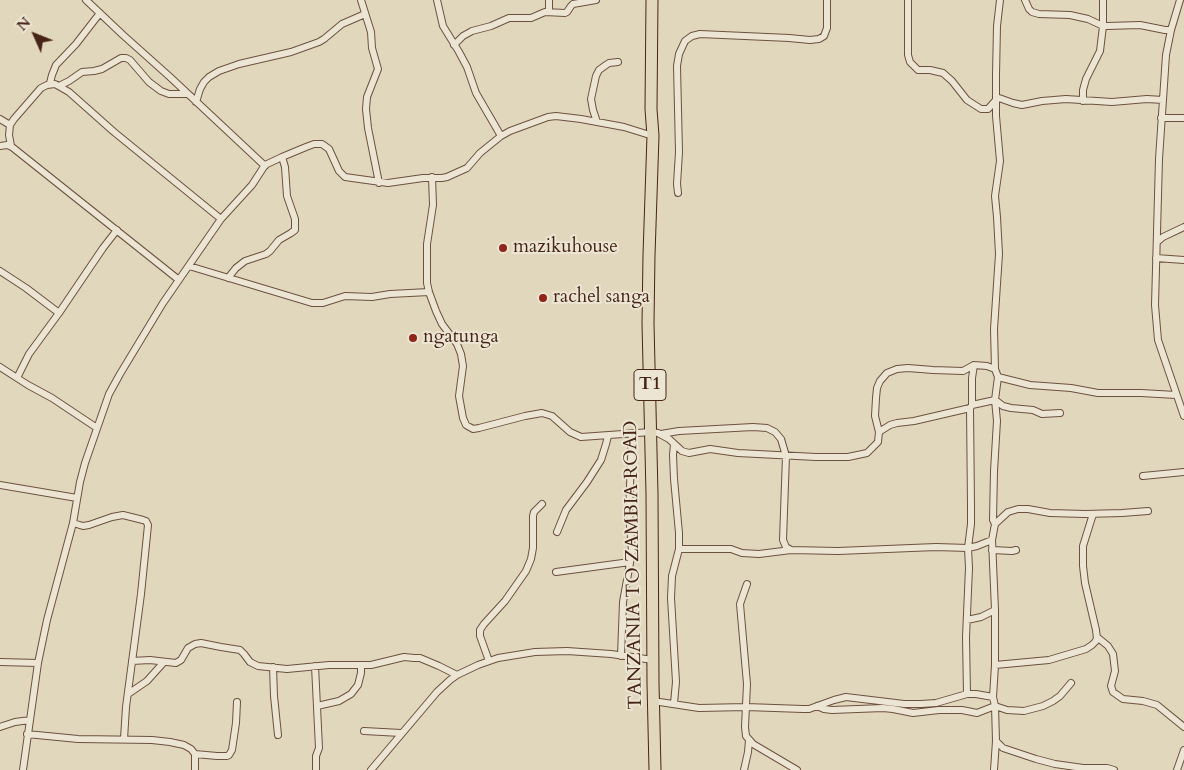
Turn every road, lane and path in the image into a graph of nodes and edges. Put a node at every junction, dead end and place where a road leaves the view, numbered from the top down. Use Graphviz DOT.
graph roads {
  1 [pos="86,0"];
  2 [pos="361,0"];
  3 [pos="437,0"];
  4 [pos="549,0"];
  5 [pos="596,0"];
  6 [pos="652,0"];
  7 [pos="827,0"];
  8 [pos="908,0"];
  9 [pos="1000,0"];
  10 [pos="1025,0"];
  11 [pos="1103,0"];
  12 [pos="1177,1"];
  13 [pos="549,11"];
  14 [pos="100,13"];
  15 [pos="365,14"];
  16 [pos="1103,26"];
  17 [pos="1171,30"];
  18 [pos="454,45"];
  19 [pos="618,62"];
  20 [pos="50,83"];
  21 [pos="59,86"];
  22 [pos="188,94"];
  23 [pos="996,100"];
  24 [pos="1163,100"];
  25 [pos="1083,101"];
  26 [pos="196,102"];
  27 [pos="1161,118"];
  28 [pos="1184,118"];
  29 [pos="0,119"];
  30 [pos="597,122"];
  31 [pos="10,125"];
  32 [pos="501,136"];
  33 [pos="653,136"];
  34 [pos="0,146"];
  35 [pos="11,146"];
  36 [pos="282,157"];
  37 [pos="265,166"];
  38 [pos="432,178"];
  39 [pos="379,183"];
  40 [pos="678,193"];
  41 [pos="221,219"];
  42 [pos="1184,228"];
  43 [pos="117,230"];
  44 [pos="1157,242"];
  45 [pos="1156,258"];
  46 [pos="1184,260"];
  47 [pos="188,266"];
  48 [pos="0,271"];
  49 [pos="228,278"];
  50 [pos="179,280"];
  51 [pos="429,292"];
  52 [pos="59,313"];
  53 [pos="974,366"];
  54 [pos="0,367"];
  55 [pos="995,369"];
  56 [pos="17,378"];
  57 [pos="998,378"];
  58 [pos="1179,398"];
  59 [pos="995,400"];
  60 [pos="971,407"];
  61 [pos="1060,412"];
  62 [pos="1184,416"];
  63 [pos="97,428"];
  64 [pos="879,432"];
  65 [pos="656,433"];
  66 [pos="632,434"];
  67 [pos="608,436"];
  68 [pos="674,444"];
  69 [pos="786,456"];
  70 [pos="1184,472"];
  71 [pos="1143,476"];
  72 [pos="0,485"];
  73 [pos="77,498"];
  74 [pos="542,504"];
  75 [pos="1148,511"];
  76 [pos="1093,514"];
  77 [pos="73,523"];
  78 [pos="994,524"];
  79 [pos="557,532"];
  80 [pos="992,540"];
  81 [pos="968,548"];
  82 [pos="679,549"];
  83 [pos="791,550"];
  84 [pos="992,550"];
  85 [pos="1016,550"];
  86 [pos="630,562"];
  87 [pos="556,572"];
  88 [pos="747,584"];
  89 [pos="995,610"];
  90 [pos="967,620"];
  91 [pos="1097,637"];
  92 [pos="621,656"];
  93 [pos="653,660"];
  94 [pos="489,661"];
  95 [pos="0,662"];
  96 [pos="132,662"];
  97 [pos="164,662"];
  98 [pos="38,663"];
  99 [pos="361,665"];
  100 [pos="995,665"];
  101 [pos="315,666"];
  102 [pos="273,667"];
  103 [pos="457,675"];
  104 [pos="1071,683"];
  105 [pos="128,694"];
  106 [pos="967,694"];
  107 [pos="994,697"];
  108 [pos="653,701"];
  109 [pos="237,702"];
  110 [pos="674,704"];
  111 [pos="317,706"];
  112 [pos="817,706"];
  113 [pos="995,706"];
  114 [pos="746,707"];
  115 [pos="30,720"];
  116 [pos="0,727"];
  117 [pos="1184,727"];
  118 [pos="364,731"];
  119 [pos="401,733"];
  120 [pos="27,734"];
  121 [pos="278,735"];
  122 [pos="124,739"];
  123 [pos="749,740"];
  124 [pos="996,741"];
  125 [pos="1184,750"];
  126 [pos="195,754"];
  127 [pos="23,770"];
  128 [pos="195,770"];
  129 [pos="316,770"];
  130 [pos="371,770"];
  131 [pos="654,770"];
  132 [pos="744,770"];
  133 [pos="797,770"];
  134 [pos="994,770"];
  135 [pos="1114,770"];
  136 [pos="1177,770"];
  1 -- 14 [label="street"];
  2 -- 15 [label="street"];
  3 -- 18 [label="street"];
  4 -- 13 [label="street"];
  5 -- 13 [label="street"];
  6 -- 33 [label="highway, TANZANIA TO ZAMBIA ROAD / T1"];
  7 -- 40 [label="street"];
  8 -- 23 [label="street"];
  9 -- 23 [label="street"];
  10 -- 16 [label="street"];
  11 -- 16 [label="street"];
  12 -- 17 [label="street"];
  13 -- 18 [label="street"];
  14 -- 20 [label="street"];
  14 -- 22 [label="street"];
  15 -- 26 [label="street"];
  15 -- 39 [label="street"];
  16 -- 17 [label="street"];
  16 -- 25 [label="street"];
  17 -- 24 [label="street"];
  18 -- 32 [label="street"];
  19 -- 30 [label="street"];
  20 -- 21 [label="street"];
  20 -- 31 [label="street"];
  21 -- 22 [label="street"];
  21 -- 41 [label="street"];
  22 -- 26 [label="street"];
  23 -- 25 [label="street"];
  23 -- 55 [label="street"];
  24 -- 25 [label="street"];
  24 -- 27 [label="street"];
  26 -- 37 [label="street"];
  27 -- 28 [label="street"];
  27 -- 44 [label="street"];
  29 -- 31 [label="street"];
  30 -- 32 [label="street"];
  30 -- 33 [label="street"];
  31 -- 35 [label="street"];
  32 -- 38 [label="street"];
  33 -- 65 [label="highway, TANZANIA TO ZAMBIA ROAD / T1"];
  34 -- 35 [label="street"];
  35 -- 43 [label="street"];
  36 -- 37 [label="street"];
  36 -- 39 [label="street"];
  36 -- 49 [label="street"];
  37 -- 41 [label="street"];
  38 -- 39 [label="street"];
  38 -- 51 [label="street"];
  41 -- 47 [label="street"];
  42 -- 44 [label="street"];
  43 -- 50 [label="street"];
  43 -- 52 [label="street"];
  44 -- 45 [label="street"];
  45 -- 46 [label="street"];
  45 -- 58 [label="street"];
  47 -- 49 [label="street"];
  47 -- 50 [label="street"];
  48 -- 52 [label="street"];
  49 -- 51 [label="street"];
  50 -- 63 [label="street"];
  51 -- 67 [label="street"];
  52 -- 56 [label="street"];
  53 -- 55 [label="street"];
  53 -- 60 [label="street"];
  53 -- 64 [label="street"];
  54 -- 56 [label="street"];
  55 -- 57 [label="street"];
  56 -- 63 [label="street"];
  57 -- 58 [label="street"];
  57 -- 59 [label="street"];
  58 -- 62 [label="street"];
  59 -- 60 [label="street"];
  59 -- 61 [label="street"];
  59 -- 78 [label="street"];
  60 -- 64 [label="street"];
  60 -- 81 [label="street"];
  63 -- 73 [label="street"];
  64 -- 69 [label="street"];
  65 -- 66 [label="street"];
  65 -- 68 [label="street"];
  65 -- 69 [label="street"];
  65 -- 93 [label="highway, TANZANIA TO ZAMBIA ROAD / T1"];
  66 -- 67 [label="street"];
  66 -- 86 [label="street"];
  67 -- 79 [label="street"];
  68 -- 69 [label="street"];
  68 -- 82 [label="street"];
  69 -- 83 [label="street"];
  70 -- 71 [label="street"];
  72 -- 73 [label="street"];
  73 -- 77 [label="street"];
  74 -- 94 [label="street"];
  75 -- 76 [label="street"];
  76 -- 78 [label="street"];
  76 -- 91 [label="street"];
  77 -- 96 [label="street"];
  77 -- 98 [label="street"];
  78 -- 80 [label="street"];
  80 -- 81 [label="street"];
  80 -- 84 [label="street"];
  81 -- 83 [label="street"];
  81 -- 90 [label="street"];
  82 -- 83 [label="street"];
  82 -- 110 [label="street"];
  84 -- 85 [label="street"];
  84 -- 89 [label="street"];
  86 -- 87 [label="street"];
  86 -- 92 [label="street"];
  88 -- 114 [label="street"];
  89 -- 90 [label="street"];
  89 -- 100 [label="street"];
  90 -- 106 [label="street"];
  91 -- 100 [label="street"];
  91 -- 117 [label="street"];
  92 -- 93 [label="street"];
  92 -- 94 [label="street"];
  93 -- 108 [label="highway, TANZANIA TO ZAMBIA ROAD / T1"];
  94 -- 103 [label="street"];
  95 -- 98 [label="street"];
  96 -- 97 [label="street"];
  96 -- 105 [label="street"];
  97 -- 102 [label="street"];
  97 -- 105 [label="street"];
  98 -- 115 [label="street"];
  99 -- 101 [label="street"];
  99 -- 103 [label="street"];
  99 -- 111 [label="street"];
  100 -- 107 [label="street"];
  101 -- 102 [label="street"];
  101 -- 111 [label="street"];
  102 -- 121 [label="street"];
  103 -- 119 [label="street"];
  104 -- 113 [label="street"];
  105 -- 122 [label="street"];
  106 -- 107 [label="street"];
  106 -- 112 [label="street"];
  107 -- 113 [label="street"];
  108 -- 110 [label="street"];
  108 -- 131 [label="highway, TANZANIA TO ZAMBIA ROAD / T1"];
  109 -- 126 [label="street"];
  110 -- 114 [label="street"];
  111 -- 129 [label="street"];
  112 -- 113 [label="street"];
  112 -- 114 [label="street"];
  113 -- 124 [label="street"];
  114 -- 123 [label="street"];
  115 -- 116 [label="street"];
  115 -- 120 [label="street"];
  118 -- 119 [label="street"];
  119 -- 130 [label="street"];
  120 -- 122 [label="street"];
  120 -- 127 [label="street"];
  122 -- 126 [label="street"];
  123 -- 132 [label="street"];
  123 -- 133 [label="street"];
  124 -- 134 [label="street"];
  124 -- 135 [label="street"];
  125 -- 136 [label="street"];
  126 -- 128 [label="street"];
}
